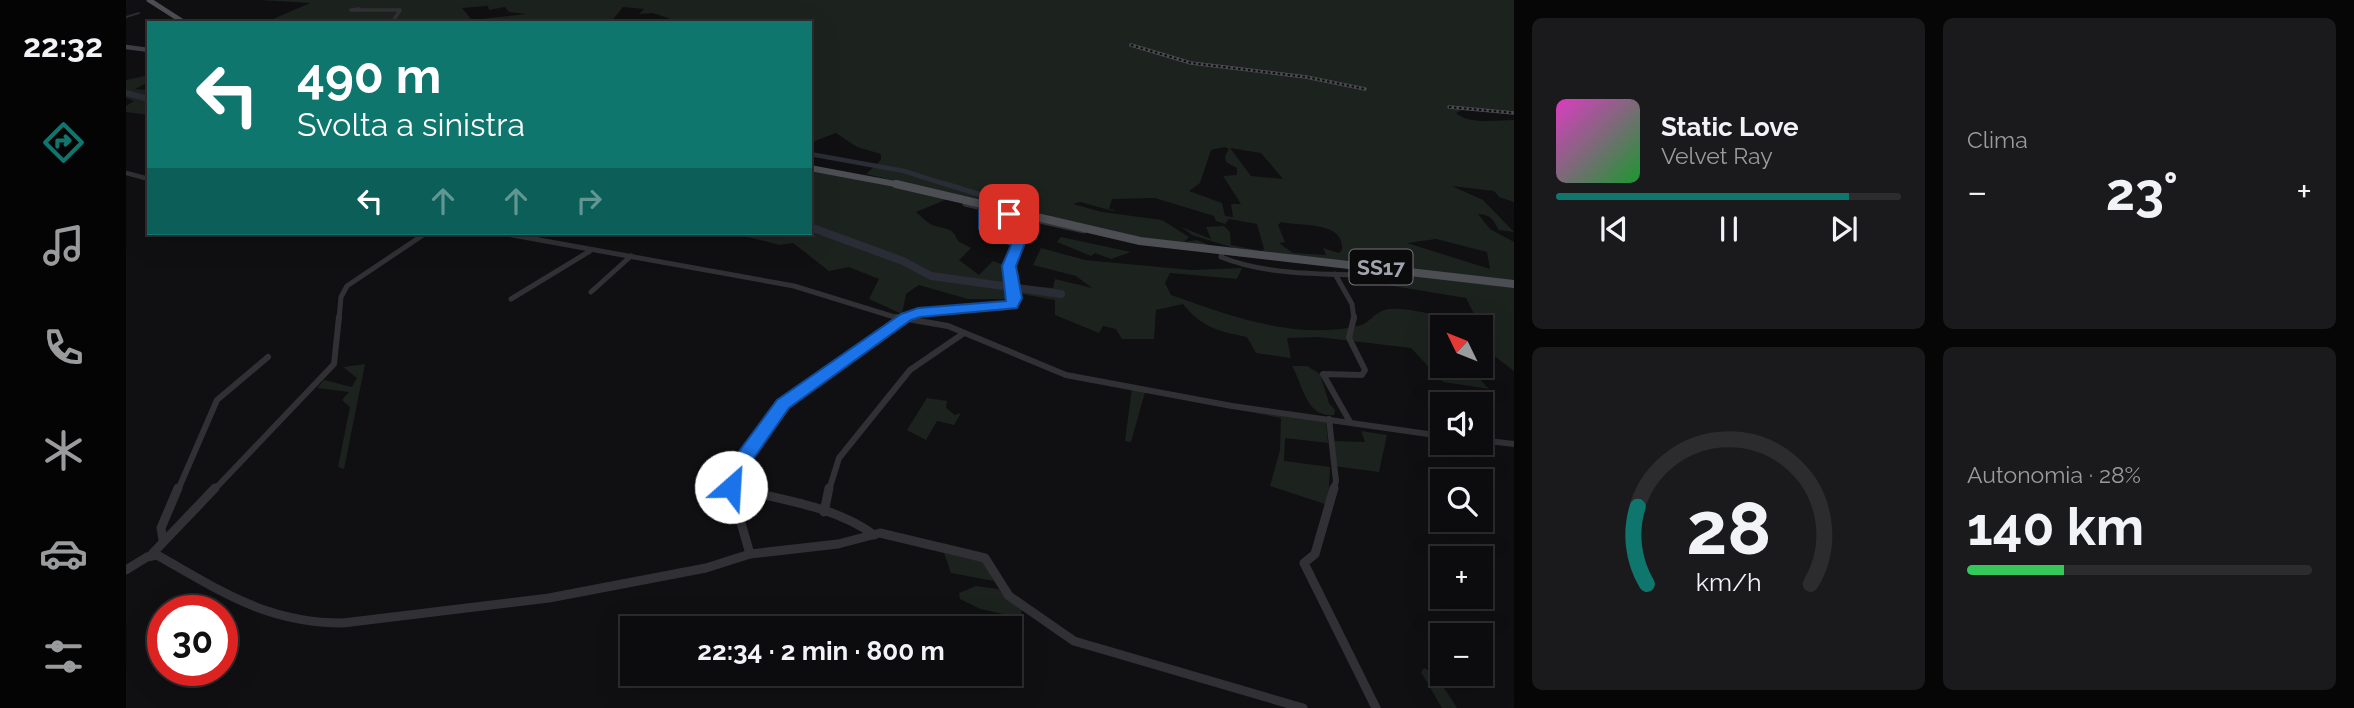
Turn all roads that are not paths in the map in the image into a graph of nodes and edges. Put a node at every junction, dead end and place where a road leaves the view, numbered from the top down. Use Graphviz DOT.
graph roads {
  1 [pos="149,0"];
  2 [pos="359,9"];
  3 [pos="182,21"];
  4 [pos="393,21"];
  5 [pos="126,47"];
  6 [pos="147,51"];
  7 [pos="812,168"];
  8 [pos="126,173"];
  9 [pos="147,178"];
  10 [pos="953,198"];
  11 [pos="985,210"];
  12 [pos="1025,216"];
  13 [pos="423,235"];
  14 [pos="512,235"];
  15 [pos="591,250"];
  16 [pos="1222,251"];
  17 [pos="631,256"];
  18 [pos="1373,266"];
  19 [pos="1335,274"];
  20 [pos="1514,284"];
  21 [pos="591,292"];
  22 [pos="511,299"];
  23 [pos="903,319"];
  24 [pos="964,332"];
  25 [pos="268,357"];
  26 [pos="1329,419"];
  27 [pos="1350,422"];
  28 [pos="1430,434"];
  29 [pos="1493,442"];
  30 [pos="1514,444"];
  31 [pos="731,487"];
  32 [pos="824,512"];
  33 [pos="874,535"];
  34 [pos="163,540"];
  35 [pos="152,554"];
  36 [pos="750,554"];
  37 [pos="126,570"];
  38 [pos="1303,708"];
  39 [pos="1376,708"];
  1 -- 3 [label="main road"];
  2 -- 4 [label="street"];
  5 -- 6 [label="main road"];
  7 -- 10 [label="main road, SS17"];
  8 -- 9 [label="street"];
  10 -- 11 [label="street"];
  10 -- 12 [label="main road, SS17"];
  11 -- 12 [label="street"];
  11 -- 23 [label="street"];
  12 -- 16 [label="main road, SS17"];
  13 -- 34 [label="street"];
  14 -- 15 [label="street"];
  15 -- 17 [label="street"];
  15 -- 22 [label="street"];
  16 -- 18 [label="main road, SS17"];
  16 -- 19 [label="street"];
  17 -- 21 [label="street"];
  17 -- 23 [label="street"];
  18 -- 19 [label="street"];
  18 -- 20 [label="main road, SS17"];
  19 -- 27 [label="street"];
  23 -- 24 [label="street"];
  23 -- 31 [label="street"];
  24 -- 26 [label="street"];
  24 -- 32 [label="street"];
  25 -- 34 [label="street"];
  26 -- 27 [label="street"];
  26 -- 39 [label="street"];
  27 -- 28 [label="street"];
  29 -- 30 [label="street"];
  31 -- 32 [label="street"];
  31 -- 36 [label="street"];
  32 -- 33 [label="street"];
  33 -- 36 [label="street"];
  33 -- 38 [label="street"];
  34 -- 35 [label="street"];
  35 -- 36 [label="street"];
  35 -- 37 [label="street"];
}
